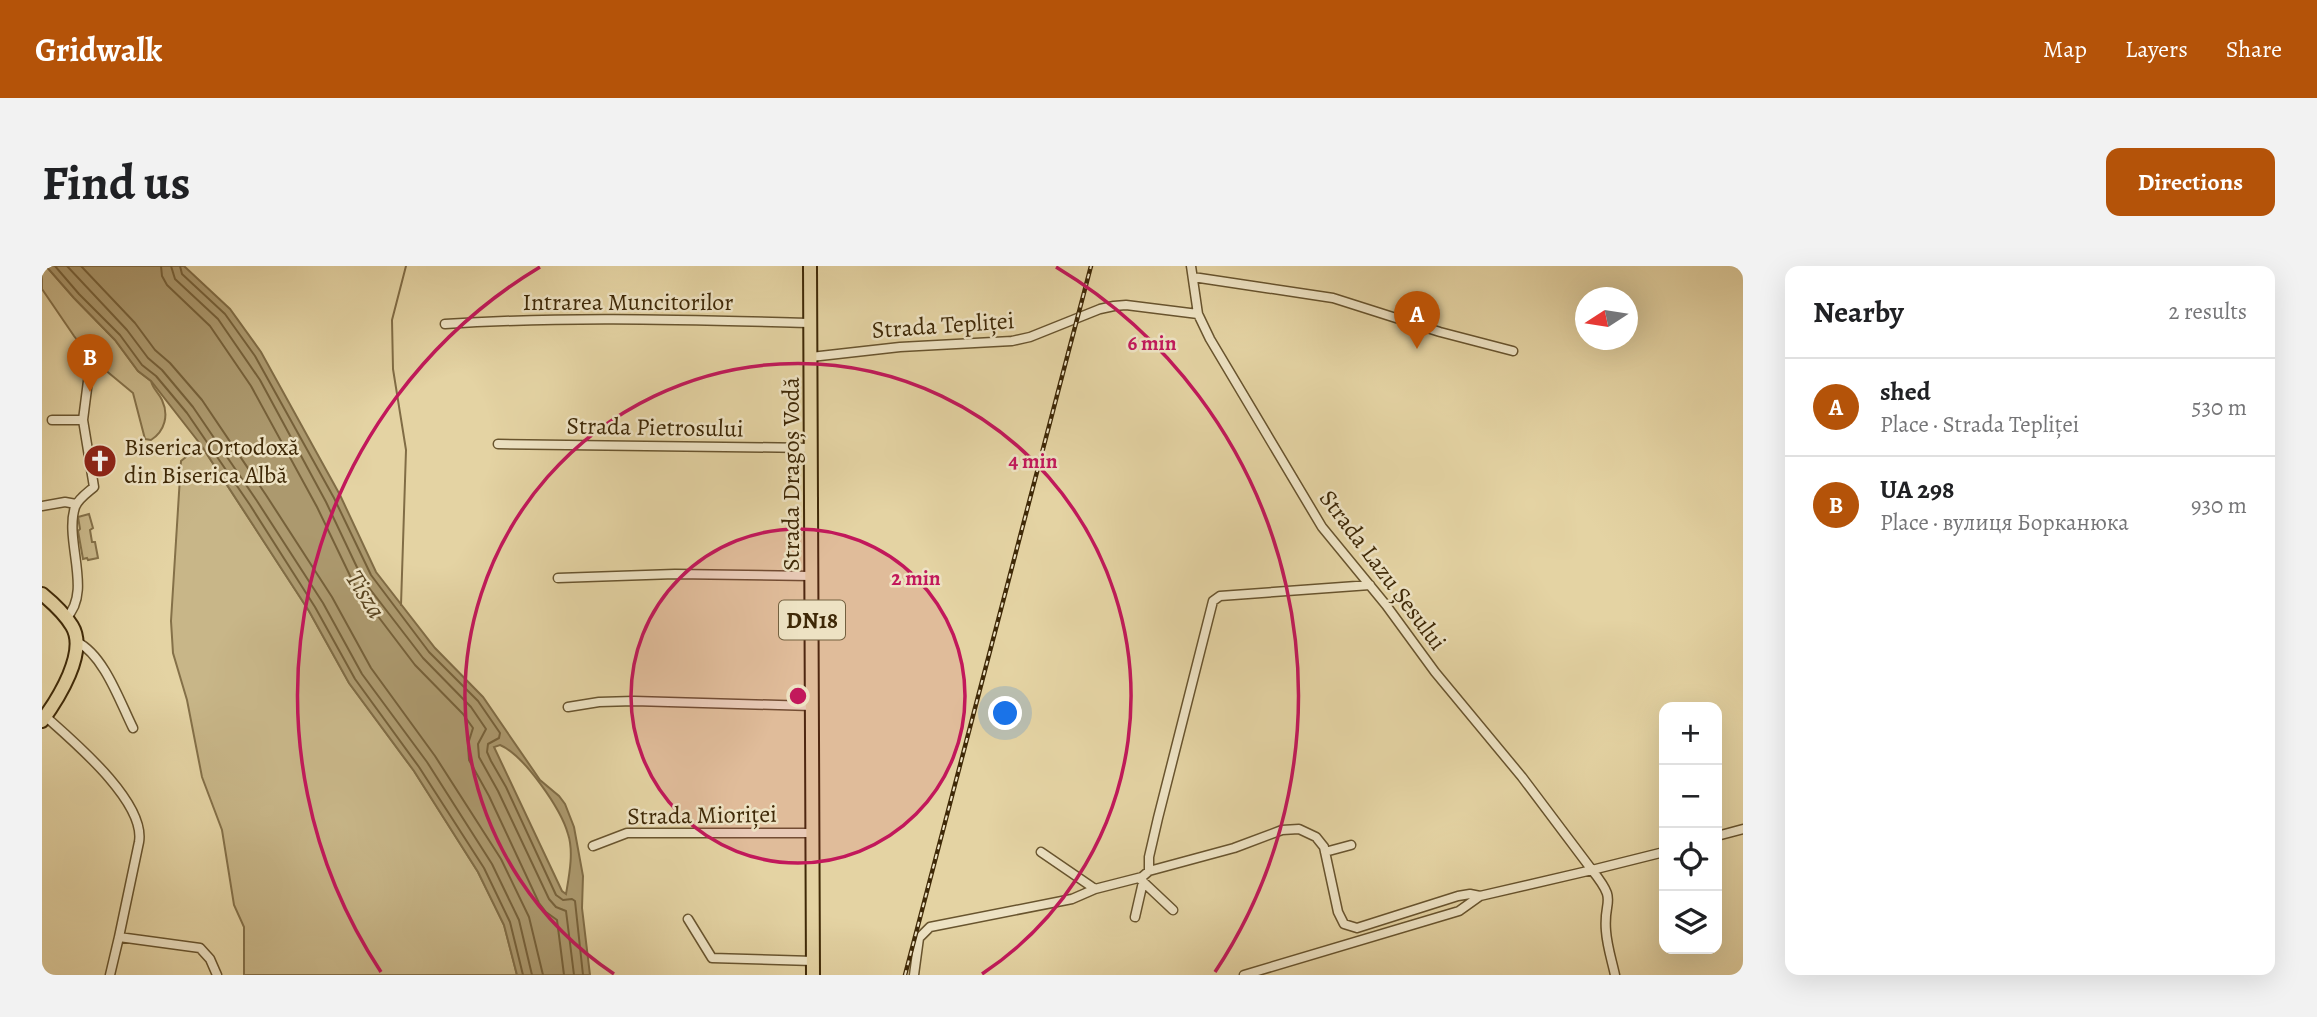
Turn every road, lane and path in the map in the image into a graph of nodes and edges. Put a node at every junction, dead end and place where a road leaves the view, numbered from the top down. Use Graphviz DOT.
graph roads {
  1 [pos="810,266"];
  2 [pos="1191,266"];
  3 [pos="1193,276"];
  4 [pos="1198,314"];
  5 [pos="810,323"];
  6 [pos="445,324"];
  7 [pos="1513,351"];
  8 [pos="811,357"];
  9 [pos="88,381"];
  10 [pos="52,420"];
  11 [pos="83,420"];
  12 [pos="498,444"];
  13 [pos="811,448"];
  14 [pos="76,505"];
  15 [pos="42,506"];
  16 [pos="812,576"];
  17 [pos="558,578"];
  18 [pos="1370,584"];
  19 [pos="42,594"];
  20 [pos="66,618"];
  21 [pos="77,642"];
  22 [pos="812,706"];
  23 [pos="568,707"];
  24 [pos="44,719"];
  25 [pos="133,728"];
  26 [pos="1743,829"];
  27 [pos="813,833"];
  28 [pos="1722,835"];
  29 [pos="1351,845"];
  30 [pos="593,846"];
  31 [pos="1041,852"];
  32 [pos="1325,852"];
  33 [pos="1659,853"];
  34 [pos="1592,870"];
  35 [pos="1149,871"];
  36 [pos="1141,880"];
  37 [pos="1095,889"];
  38 [pos="1480,897"];
  39 [pos="1173,910"];
  40 [pos="1135,917"];
  41 [pos="688,919"];
  42 [pos="119,937"];
  43 [pos="813,961"];
  44 [pos="110,975"];
  45 [pos="217,975"];
  46 [pos="813,975"];
  47 [pos="914,975"];
  48 [pos="1244,975"];
  49 [pos="1615,975"];
  1 -- 5 [label="main road, Strada Dragoș Vodă / DN18"];
  2 -- 3 [label="street, Strada Lazu Șesului"];
  3 -- 4 [label="street, Strada Lazu Șesului"];
  3 -- 7 [label="street"];
  4 -- 8 [label="street, Strada Tepliței"];
  4 -- 18 [label="street, Strada Lazu Șesului"];
  5 -- 6 [label="street, Intrarea Muncitorilor"];
  5 -- 8 [label="main road, Strada Dragoș Vodă / DN18"];
  8 -- 13 [label="main road, Strada Dragoș Vodă / DN18"];
  9 -- 11 [label="street"];
  10 -- 11 [label="street"];
  11 -- 14 [label="street"];
  12 -- 13 [label="street, Strada Pietrosului"];
  13 -- 16 [label="main road, Strada Dragoș Vodă / DN18"];
  14 -- 15 [label="street"];
  14 -- 20 [label="street"];
  16 -- 17 [label="street"];
  16 -- 22 [label="main road, Strada Dragoș Vodă / DN18"];
  18 -- 34 [label="street, Strada Lazu Șesului"];
  18 -- 35 [label="street"];
  19 -- 20 [label="main road"];
  20 -- 21 [label="main road"];
  21 -- 24 [label="main road"];
  21 -- 25 [label="street"];
  22 -- 23 [label="street"];
  22 -- 27 [label="main road, Strada Dragoș Vodă / DN18"];
  24 -- 42 [label="street"];
  26 -- 28 [label="street"];
  27 -- 30 [label="street, Strada Mioriței"];
  27 -- 43 [label="main road, Strada Dragoș Vodă / DN18"];
  29 -- 32 [label="street"];
  31 -- 37 [label="street"];
  32 -- 35 [label="street"];
  32 -- 38 [label="street"];
  33 -- 34 [label="street"];
  34 -- 38 [label="street"];
  34 -- 49 [label="street, Strada Lazu Șesului"];
  35 -- 36 [label="street"];
  36 -- 37 [label="street"];
  36 -- 39 [label="street"];
  36 -- 40 [label="street"];
  37 -- 47 [label="street"];
  38 -- 48 [label="street"];
  41 -- 43 [label="street"];
  42 -- 44 [label="street"];
  42 -- 45 [label="street"];
  43 -- 46 [label="main road, Strada Dragoș Vodă / DN18"];
}
